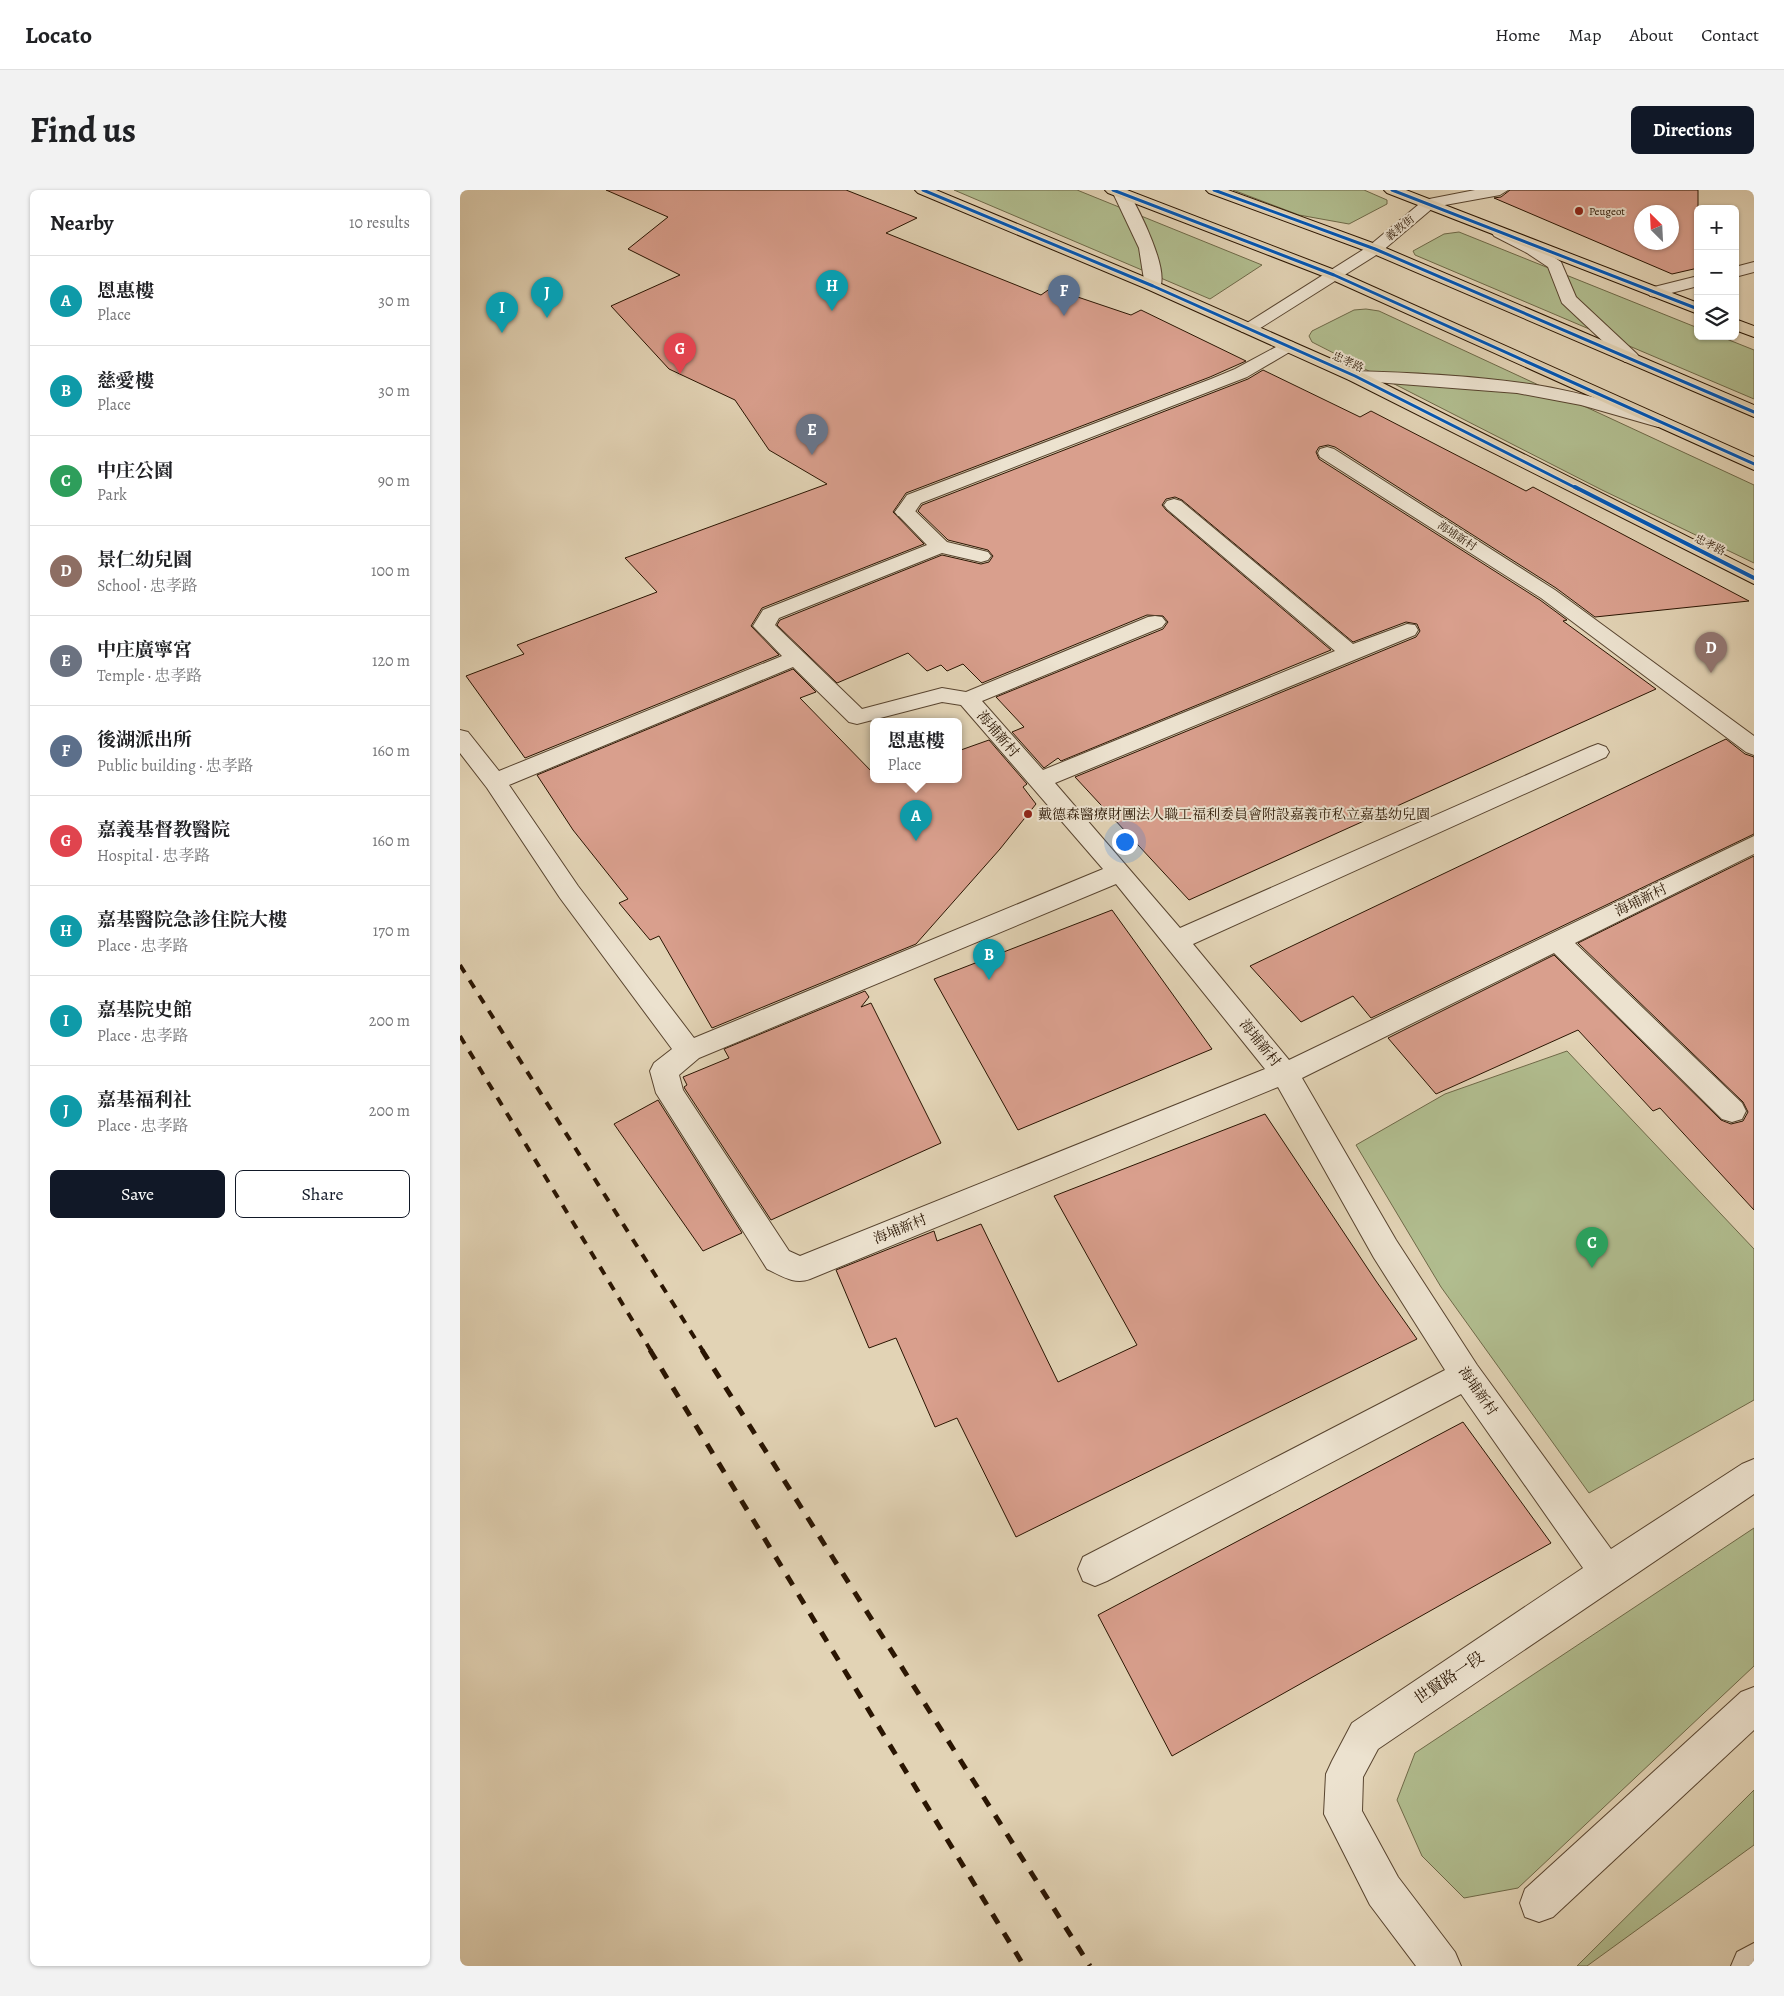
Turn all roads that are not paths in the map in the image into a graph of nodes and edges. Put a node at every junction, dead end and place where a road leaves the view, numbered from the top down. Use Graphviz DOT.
graph roads {
  1 [pos="923,190"];
  2 [pos="1214,190"];
  3 [pos="1392,190"];
  4 [pos="1500,190"];
  5 [pos="1117,192"];
  6 [pos="1429,203"];
  7 [pos="1490,227"];
  8 [pos="1375,249"];
  9 [pos="1754,267"];
  10 [pos="1739,271"];
  11 [pos="1334,275"];
  12 [pos="1694,282"];
  13 [pos="1153,286"];
  14 [pos="1656,292"];
  15 [pos="1694,307"];
  16 [pos="1739,326"];
  17 [pos="1248,328"];
  18 [pos="1754,332"];
  19 [pos="1287,346"];
  20 [pos="1630,358"];
  21 [pos="1355,376"];
  22 [pos="1754,412"];
  23 [pos="1658,421"];
  24 [pos="1327,453"];
  25 [pos="1754,464"];
  26 [pos="1174,504"];
  27 [pos="940,547"];
  28 [pos="981,556"];
  29 [pos="1754,578"];
  30 [pos="1154,622"];
  31 [pos="1407,630"];
  32 [pos="1350,653"];
  33 [pos="795,658"];
  34 [pos="968,700"];
  35 [pos="460,737"];
  36 [pos="1754,747"];
  37 [pos="1598,752"];
  38 [pos="1039,780"];
  39 [pos="495,782"];
  40 [pos="1754,844"];
  41 [pos="1120,872"];
  42 [pos="1176,941"];
  43 [pos="1558,942"];
  44 [pos="689,1051"];
  45 [pos="1285,1074"];
  46 [pos="1732,1111"];
  47 [pos="1466,1375"];
  48 [pos="1754,1475"];
  49 [pos="1095,1569"];
  50 [pos="1606,1572"];
  51 [pos="1754,1705"];
  52 [pos="1539,1903"];
  53 [pos="1754,1963"];
  54 [pos="1441,1966"];
  55 [pos="1750,1966"];
  1 -- 13 [label="main road, 忠孝路"];
  2 -- 8 [label="main road"];
  3 -- 6 [label="main road"];
  4 -- 6 [label="street"];
  5 -- 11 [label="main road"];
  5 -- 13 [label="street"];
  6 -- 7 [label="main road"];
  6 -- 8 [label="street, 義教街"];
  7 -- 14 [label="main road"];
  7 -- 20 [label="street"];
  8 -- 11 [label="street, 義教街"];
  8 -- 20 [label="main road"];
  9 -- 10 [label="street"];
  11 -- 17 [label="street, 義教街"];
  11 -- 23 [label="main road"];
  12 -- 14 [label="street"];
  13 -- 17 [label="main road, 忠孝路"];
  14 -- 15 [label="main road"];
  16 -- 18 [label="main road"];
  17 -- 19 [label="main road, 忠孝路"];
  19 -- 21 [label="main road, 忠孝路"];
  19 -- 27 [label="street"];
  20 -- 22 [label="main road"];
  21 -- 23 [label="street"];
  21 -- 29 [label="main road, 忠孝路"];
  23 -- 25 [label="main road"];
  24 -- 36 [label="street, 海埔新村"];
  26 -- 32 [label="street"];
  27 -- 28 [label="street"];
  27 -- 33 [label="street, 海埔新村"];
  30 -- 34 [label="street"];
  31 -- 32 [label="street"];
  32 -- 38 [label="street"];
  33 -- 34 [label="street, 海埔新村"];
  33 -- 39 [label="street"];
  34 -- 38 [label="street, 海埔新村"];
  35 -- 39 [label="street"];
  37 -- 42 [label="street"];
  38 -- 41 [label="street, 海埔新村"];
  39 -- 44 [label="street"];
  40 -- 43 [label="street, 海埔新村"];
  41 -- 42 [label="street, 海埔新村"];
  41 -- 44 [label="street"];
  42 -- 45 [label="street, 海埔新村"];
  43 -- 45 [label="street, 海埔新村"];
  43 -- 46 [label="street"];
  44 -- 45 [label="street, 海埔新村"];
  45 -- 47 [label="street, 海埔新村"];
  47 -- 49 [label="street"];
  47 -- 50 [label="street, 海埔新村"];
  48 -- 50 [label="street, 世賢路一段"];
  50 -- 54 [label="street, 世賢路一段"];
  51 -- 52 [label="street"];
  53 -- 55 [label="street"];
}
